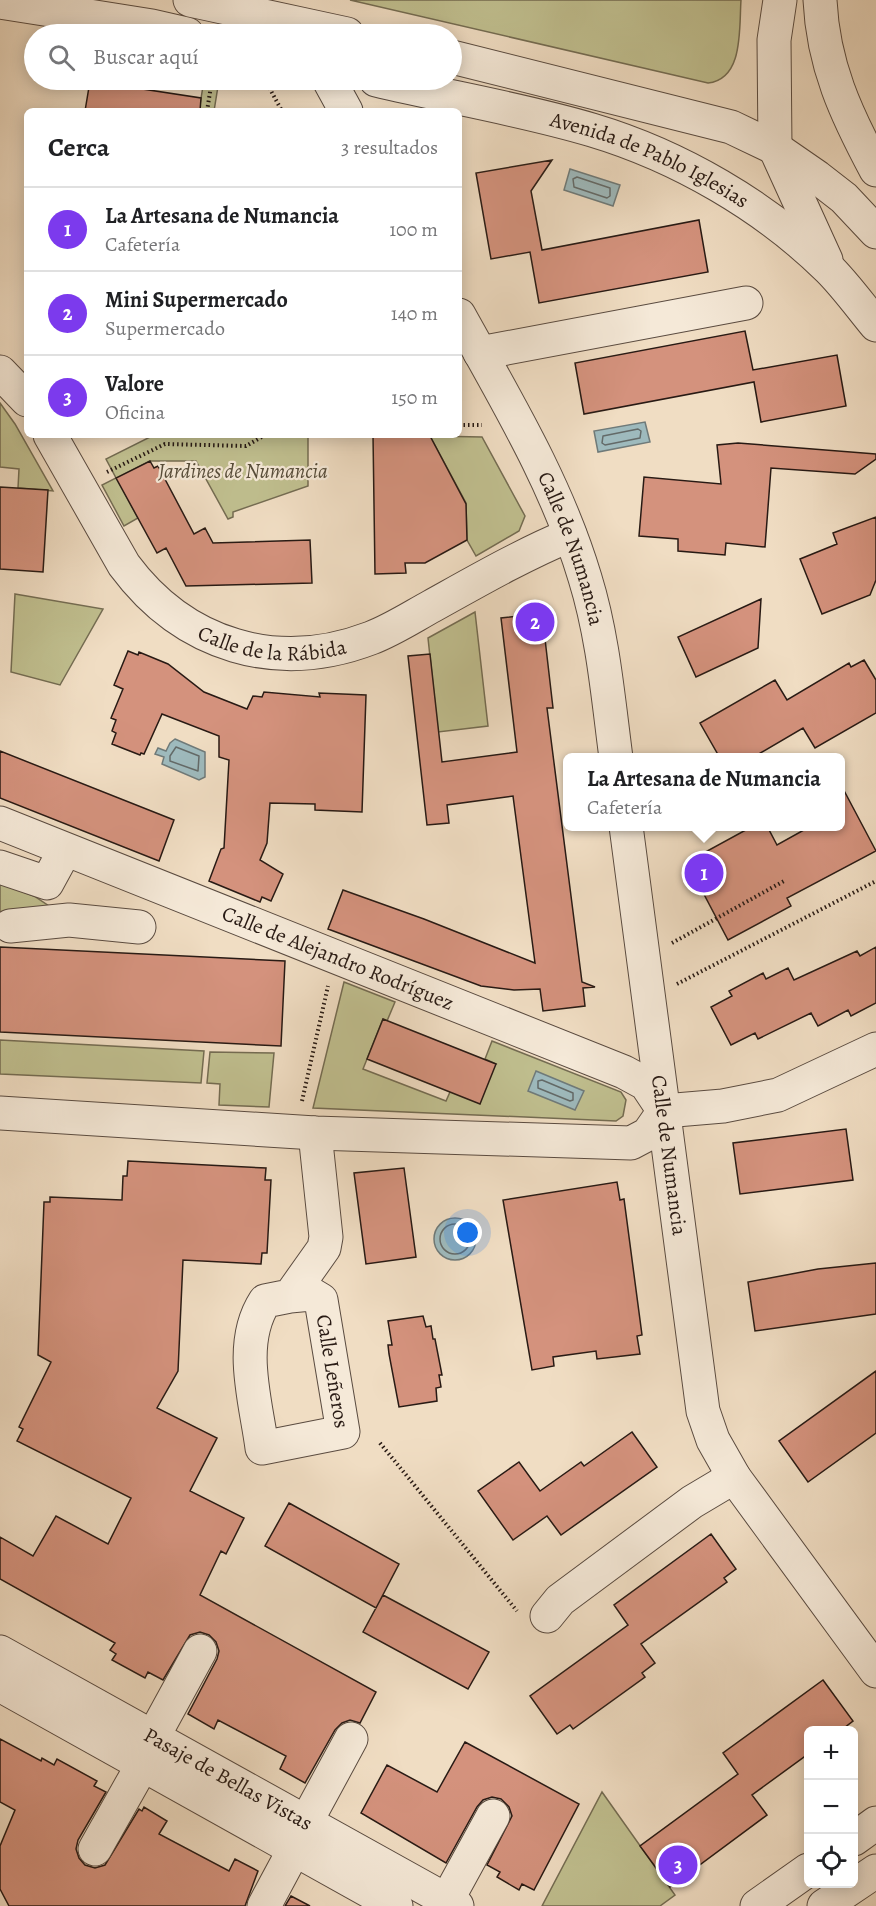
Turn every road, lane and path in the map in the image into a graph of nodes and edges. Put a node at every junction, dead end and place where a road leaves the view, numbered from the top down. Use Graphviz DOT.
graph roads {
  1 [pos="194,0"];
  2 [pos="780,0"];
  3 [pos="820,0"];
  4 [pos="0,2"];
  5 [pos="295,19"];
  6 [pos="139,24"];
  7 [pos="312,24"];
  8 [pos="462,59"];
  9 [pos="210,90"];
  10 [pos="270,90"];
  11 [pos="334,90"];
  12 [pos="419,90"];
  13 [pos="445,96"];
  14 [pos="207,108"];
  15 [pos="280,108"];
  16 [pos="344,108"];
  17 [pos="419,108"];
  18 [pos="775,148"];
  19 [pos="876,170"];
  20 [pos="876,232"];
  21 [pos="831,271"];
  22 [pos="746,303"];
  23 [pos="462,320"];
  24 [pos="876,325"];
  25 [pos="480,353"];
  26 [pos="0,372"];
  27 [pos="24,397"];
  28 [pos="482,424"];
  29 [pos="462,425"];
  30 [pos="52,438"];
  31 [pos="260,438"];
  32 [pos="104,474"];
  33 [pos="570,535"];
  34 [pos="615,753"];
  35 [pos="0,823"];
  36 [pos="627,831"];
  37 [pos="65,850"];
  38 [pos="0,867"];
  39 [pos="784,881"];
  40 [pos="876,881"];
  41 [pos="47,883"];
  42 [pos="69,920"];
  43 [pos="10,926"];
  44 [pos="139,927"];
  45 [pos="672,943"];
  46 [pos="677,984"];
  47 [pos="328,985"];
  48 [pos="876,1049"];
  49 [pos="664,1111"];
  50 [pos="0,1113"];
  51 [pos="307,1122"];
  52 [pos="290,1296"];
  53 [pos="380,1443"];
  54 [pos="734,1477"];
  55 [pos="532,1614"];
  56 [pos="200,1651"];
  57 [pos="0,1652"];
  58 [pos="871,1653"];
  59 [pos="0,1685"];
  60 [pos="351,1739"];
  61 [pos="148,1750"];
  62 [pos="493,1816"];
  63 [pos="876,1823"];
  64 [pos="300,1836"];
  65 [pos="858,1836"];
  66 [pos="95,1849"];
  67 [pos="876,1871"];
  68 [pos="804,1873"];
  69 [pos="452,1903"];
  70 [pos="264,1906"];
  71 [pos="396,1906"];
  72 [pos="757,1906"];
  73 [pos="824,1906"];
  1 -- 5 [label="street"];
  2 -- 18 [label="street"];
  3 -- 19 [label="street"];
  4 -- 6 [label="street"];
  5 -- 7 [label="street"];
  8 -- 18 [label="street, Avenida de Pablo Iglesias"];
  9 -- 14 [label="path"];
  10 -- 15 [label="path"];
  11 -- 16 [label="street"];
  12 -- 13 [label="street, Avenida de Pablo Iglesias"];
  13 -- 17 [label="street"];
  13 -- 21 [label="street, Avenida de Pablo Iglesias"];
  18 -- 20 [label="street, Avenida de Pablo Iglesias"];
  18 -- 21 [label="street"];
  21 -- 24 [label="street, Avenida de Pablo Iglesias"];
  22 -- 25 [label="street"];
  23 -- 25 [label="street, Calle de Numancia"];
  25 -- 33 [label="street, Calle de Numancia"];
  26 -- 27 [label="street"];
  28 -- 29 [label="path"];
  30 -- 33 [label="street, Calle de la Rábida"];
  31 -- 32 [label="path"];
  33 -- 34 [label="street, Calle de Numancia"];
  35 -- 37 [label="street, Calle de Alejandro Rodríguez"];
  36 -- 49 [label="street, Calle de Numancia"];
  37 -- 41 [label="street"];
  37 -- 49 [label="street, Calle de Alejandro Rodríguez"];
  38 -- 41 [label="street"];
  39 -- 45 [label="path"];
  40 -- 46 [label="path"];
  41 -- 42 [label="street"];
  42 -- 43 [label="street"];
  42 -- 44 [label="street"];
  47 -- 51 [label="path"];
  48 -- 49 [label="street"];
  49 -- 51 [label="street"];
  49 -- 54 [label="street, Calle de Numancia"];
  50 -- 51 [label="street"];
  51 -- 52 [label="street, Calle Leñeros"];
  52 -- 52 [label="street, Calle Leñeros"];
  53 -- 55 [label="path"];
  54 -- 55 [label="street"];
  54 -- 58 [label="street, Calle de Numancia"];
  56 -- 61 [label="street"];
  57 -- 61 [label="street, Pasaje de Bellas Vistas"];
  59 -- 61 [label="street, Pasaje de Bellas Vistas"];
  60 -- 64 [label="street"];
  61 -- 64 [label="street, Pasaje de Bellas Vistas"];
  61 -- 66 [label="street"];
  62 -- 69 [label="street"];
  63 -- 65 [label="street"];
  64 -- 69 [label="street, Pasaje de Bellas Vistas"];
  64 -- 70 [label="street"];
  64 -- 71 [label="street, Pasaje de Bellas Vistas"];
  67 -- 73 [label="street"];
  68 -- 72 [label="street"];
}
